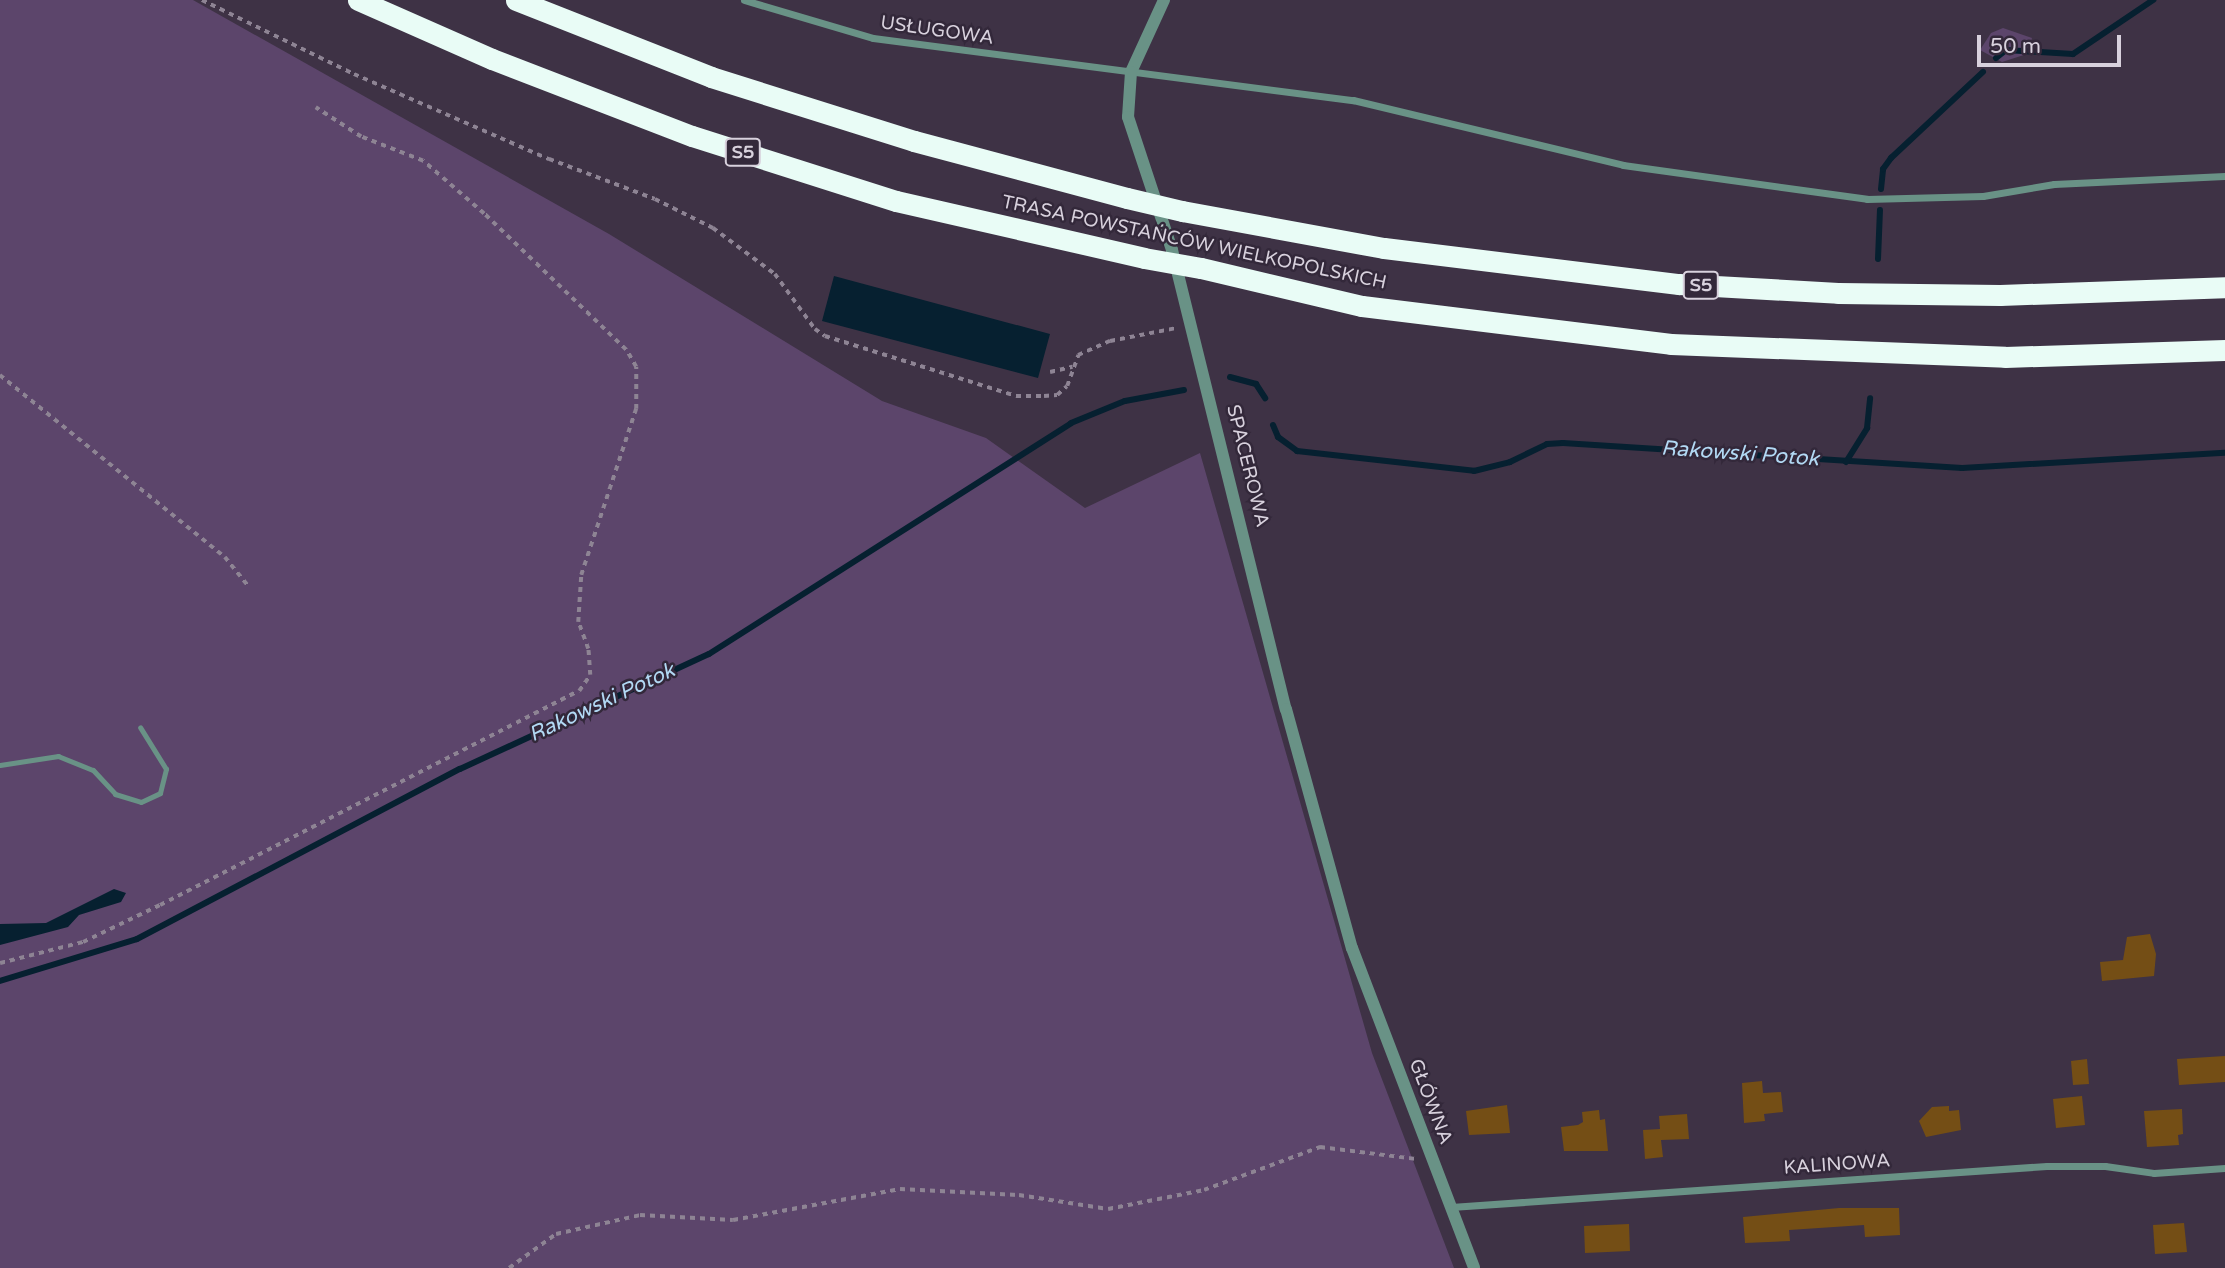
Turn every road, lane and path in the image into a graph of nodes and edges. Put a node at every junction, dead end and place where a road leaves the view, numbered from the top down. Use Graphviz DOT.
graph roads {
  1 [pos="202,0"];
  2 [pos="358,0"];
  3 [pos="516,0"];
  4 [pos="744,0"];
  5 [pos="1164,0"];
  6 [pos="1131,72"];
  7 [pos="316,108"];
  8 [pos="2225,176"];
  9 [pos="2225,287"];
  10 [pos="1192,325"];
  11 [pos="2225,351"];
  12 [pos="1072,367"];
  13 [pos="1050,372"];
  14 [pos="0,375"];
  15 [pos="248,585"];
  16 [pos="140,727"];
  17 [pos="0,765"];
  18 [pos="1352,948"];
  19 [pos="0,963"];
  20 [pos="1433,1162"];
  21 [pos="2225,1168"];
  22 [pos="1451,1207"];
  23 [pos="509,1268"];
  24 [pos="1474,1268"];
  1 -- 12 [label="path"];
  2 -- 11 [label="highway, TRASA POWSTAŃCÓW WIELKOPOLSKICH / S5, bridge"];
  3 -- 9 [label="highway, TRASA POWSTAŃCÓW WIELKOPOLSKICH / S5, bridge"];
  4 -- 6 [label="street, USŁUGOWA"];
  5 -- 6 [label="street, SPACEROWA"];
  6 -- 8 [label="street, USŁUGOWA"];
  6 -- 10 [label="street, SPACEROWA"];
  7 -- 19 [label="path"];
  10 -- 12 [label="path"];
  10 -- 18 [label="street, SPACEROWA"];
  12 -- 13 [label="path"];
  14 -- 15 [label="path"];
  16 -- 17 [label="lane"];
  18 -- 20 [label="street, GŁÓWNA"];
  20 -- 22 [label="street, GŁÓWNA"];
  20 -- 23 [label="path"];
  21 -- 22 [label="street, KALINOWA"];
  22 -- 24 [label="street, GŁÓWNA"];
}
